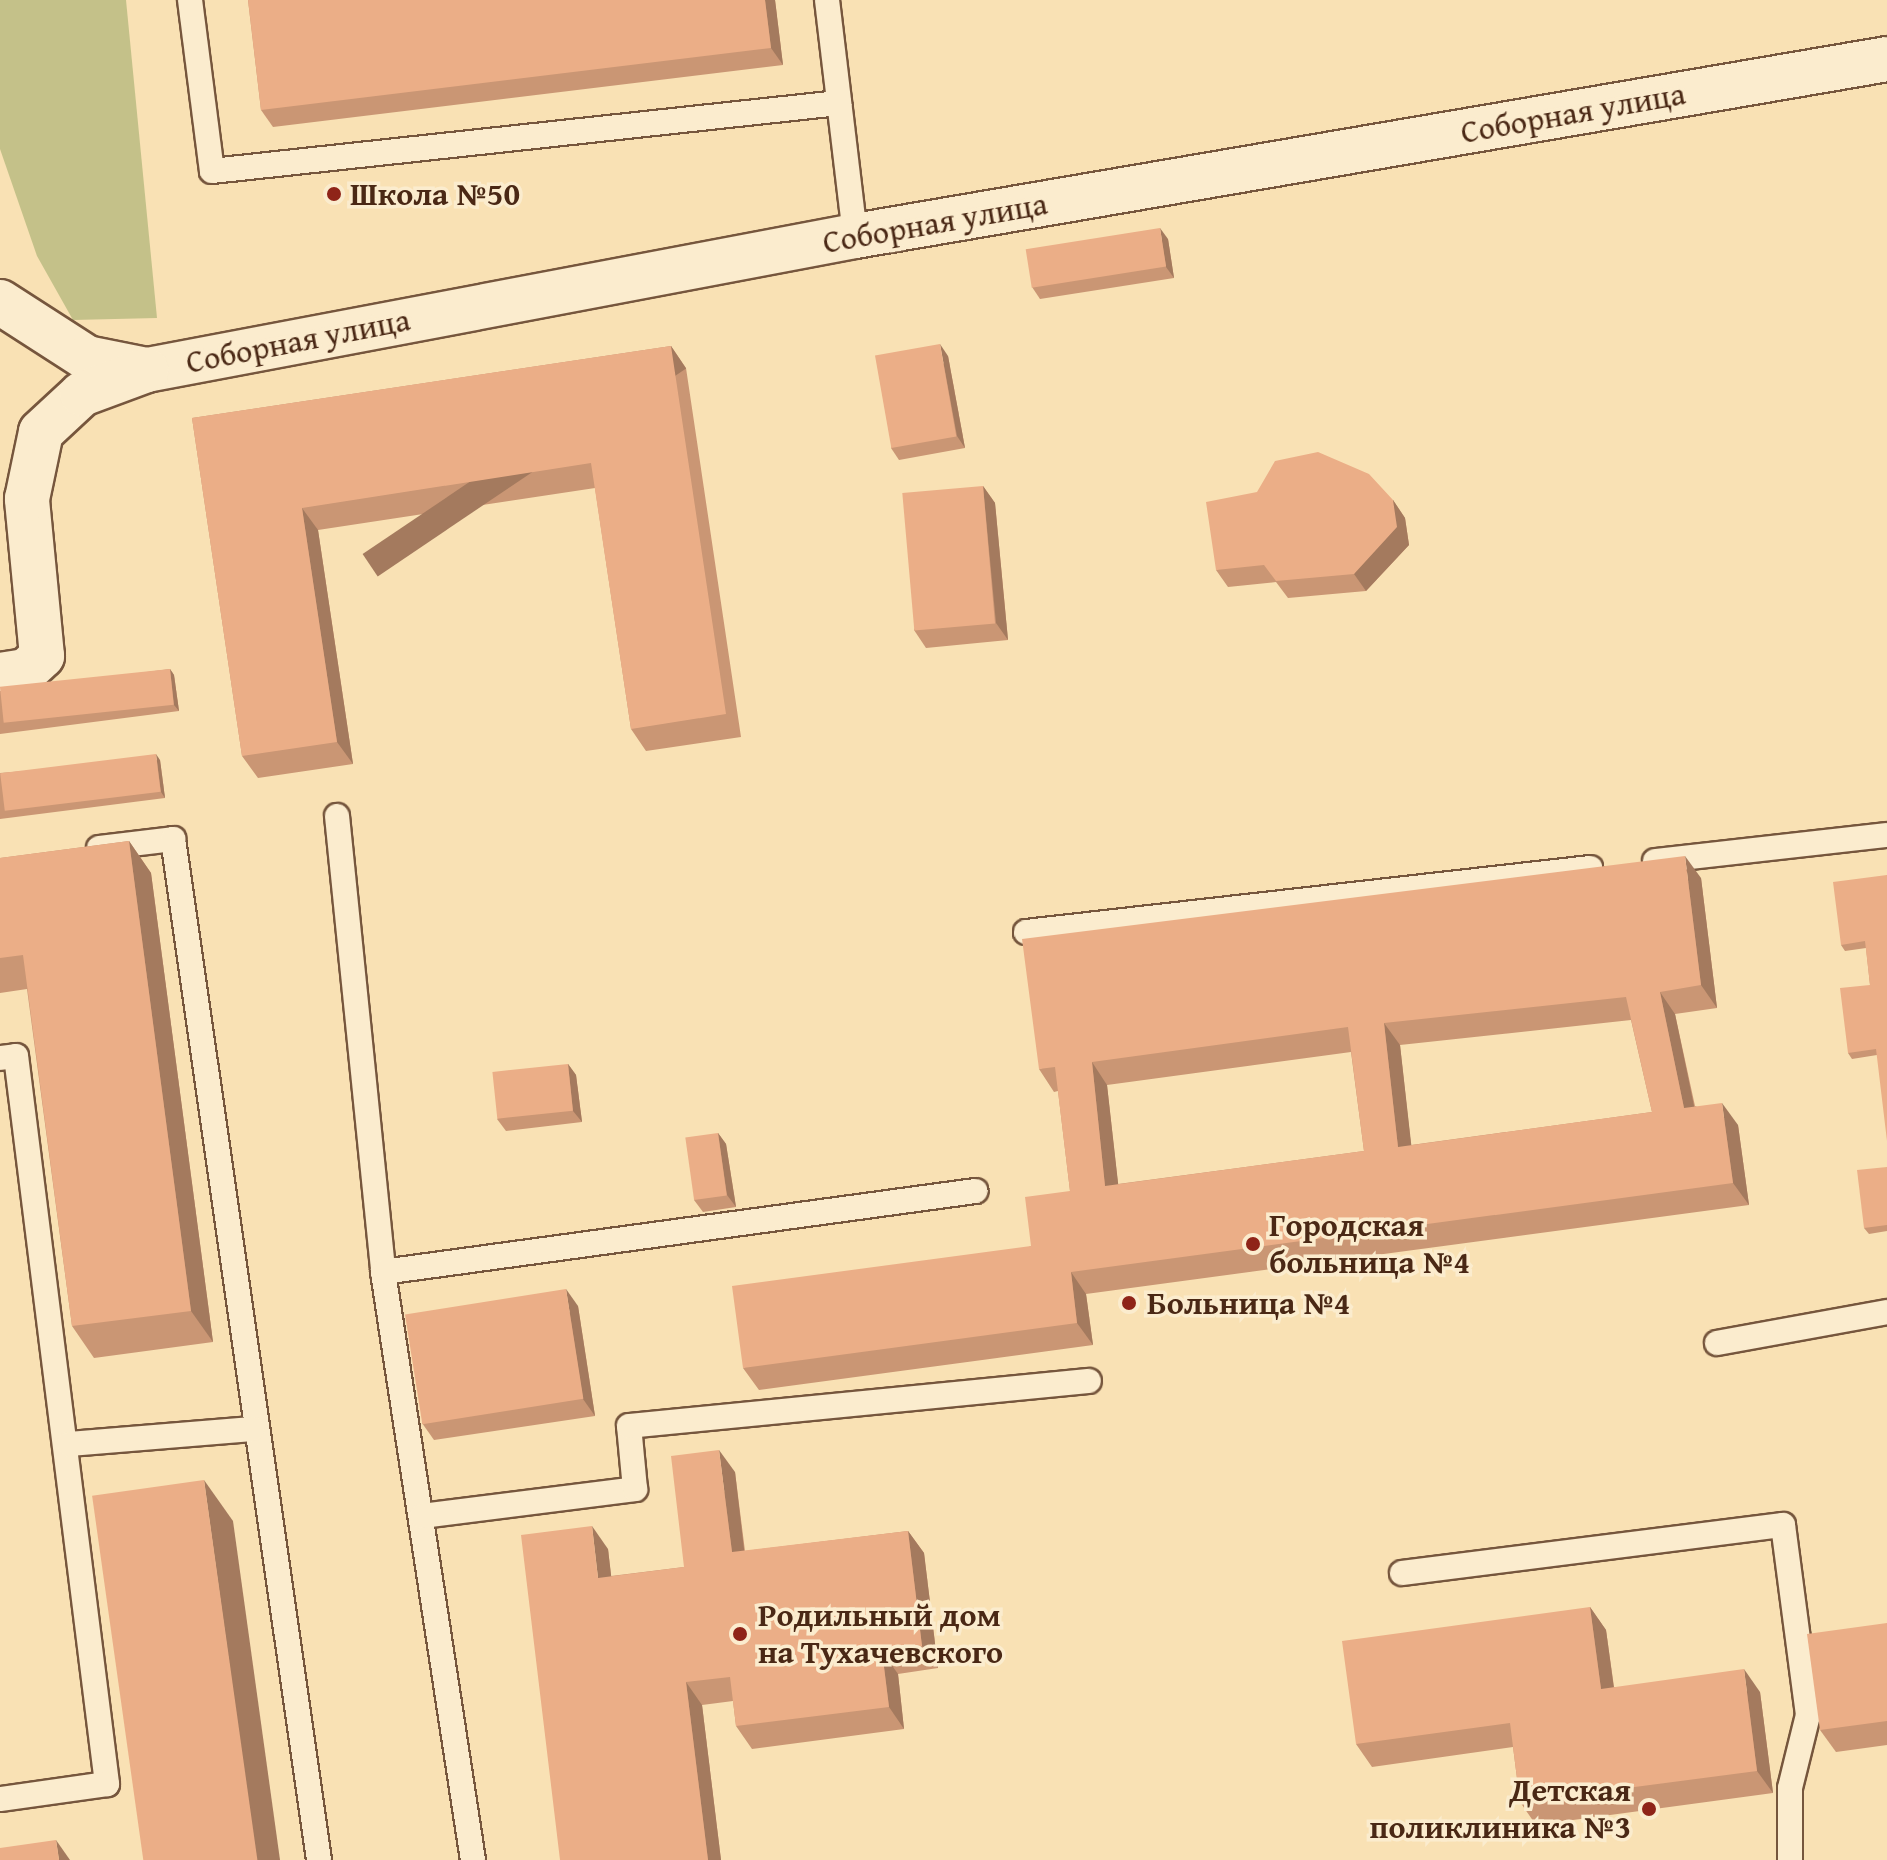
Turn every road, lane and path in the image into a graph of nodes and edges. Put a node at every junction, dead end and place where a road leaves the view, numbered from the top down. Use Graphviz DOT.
graph roads {
  1 [pos="190,0"];
  2 [pos="827,0"];
  3 [pos="1887,59"];
  4 [pos="839,103"];
  5 [pos="855,236"];
  6 [pos="0,302"];
  7 [pos="147,370"];
  8 [pos="0,675"];
  9 [pos="337,816"];
  10 [pos="1887,835"];
  11 [pos="79,850"];
  12 [pos="1026,932"];
  13 [pos="0,1058"];
  14 [pos="975,1191"];
  15 [pos="383,1272"];
  16 [pos="1887,1312"];
  17 [pos="1717,1343"];
  18 [pos="1089,1381"];
  19 [pos="252,1429"];
  20 [pos="69,1444"];
  21 [pos="422,1516"];
  22 [pos="1402,1573"];
  23 [pos="0,1799"];
  24 [pos="319,1860"];
  25 [pos="473,1860"];
  26 [pos="1790,1860"];
  1 -- 4 [label="lane"];
  2 -- 4 [label="lane"];
  3 -- 5 [label="street, Соборная улица"];
  4 -- 5 [label="lane"];
  5 -- 7 [label="street, Соборная улица"];
  6 -- 7 [label="street, Соборная улица"];
  7 -- 8 [label="street"];
  9 -- 15 [label="lane"];
  10 -- 12 [label="lane"];
  11 -- 19 [label="lane"];
  13 -- 20 [label="lane"];
  14 -- 15 [label="lane"];
  15 -- 21 [label="lane"];
  16 -- 17 [label="lane"];
  18 -- 21 [label="lane"];
  19 -- 20 [label="lane"];
  19 -- 24 [label="lane"];
  20 -- 23 [label="lane"];
  21 -- 25 [label="lane"];
  22 -- 26 [label="lane"];
}
